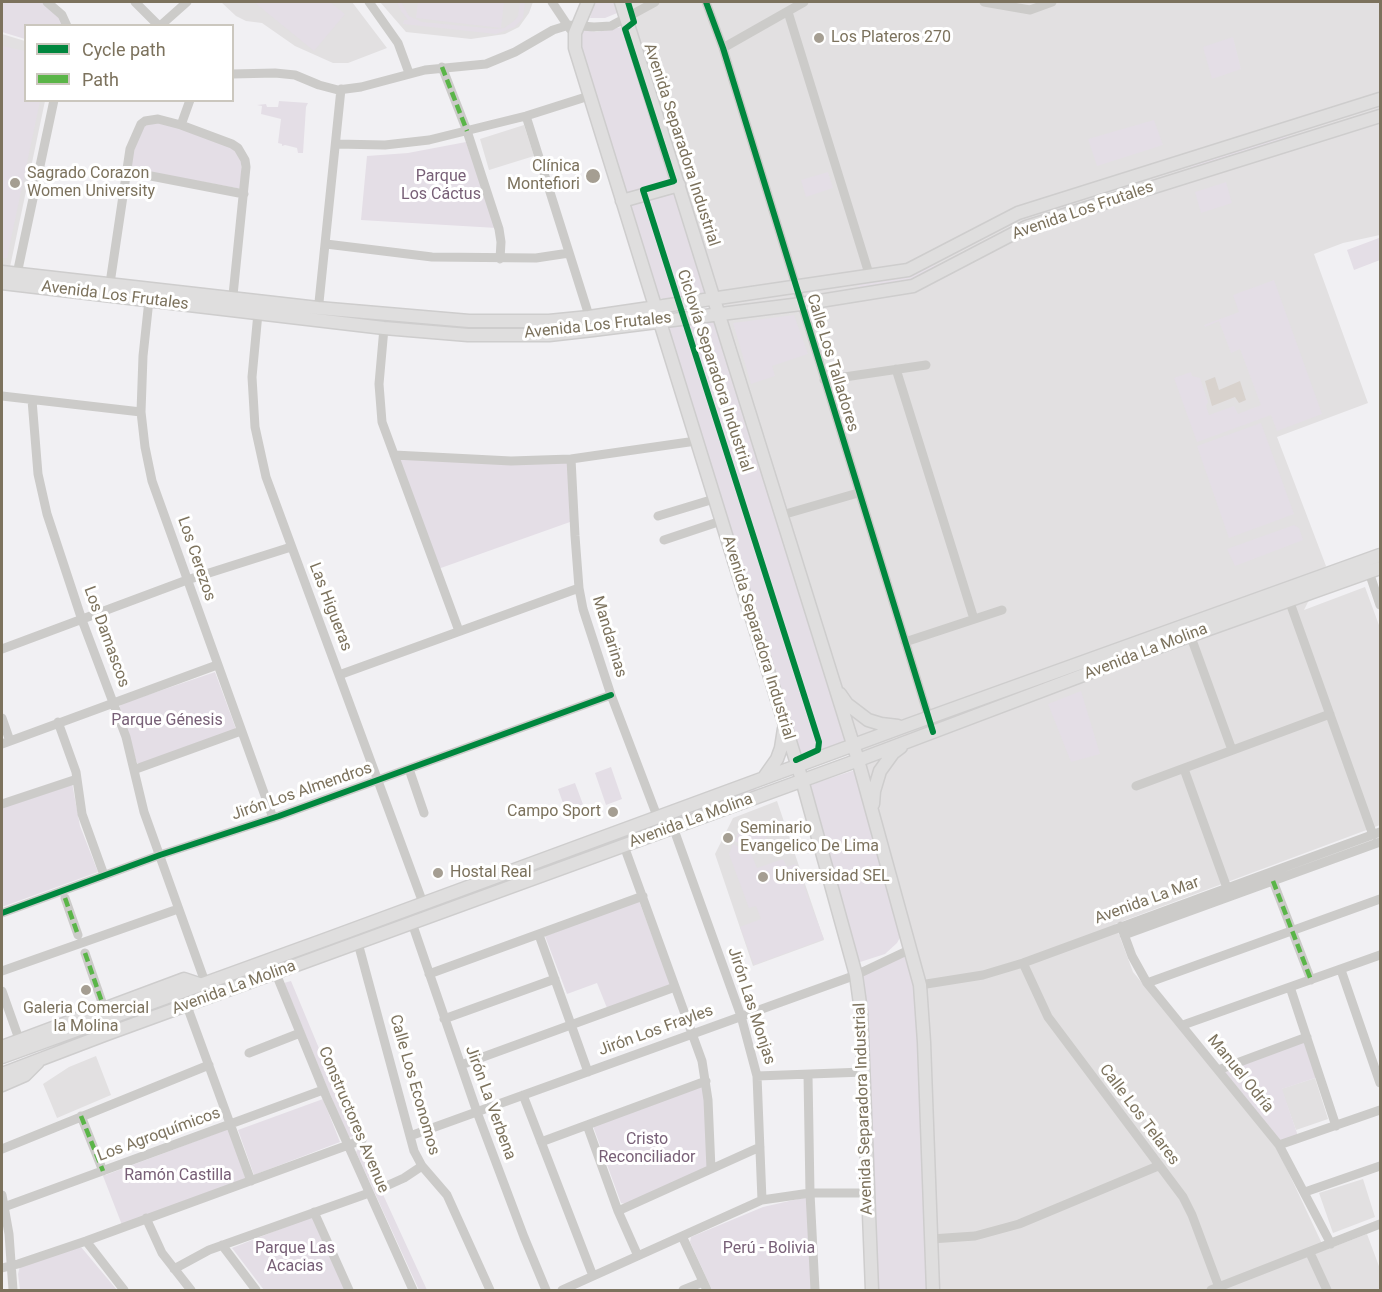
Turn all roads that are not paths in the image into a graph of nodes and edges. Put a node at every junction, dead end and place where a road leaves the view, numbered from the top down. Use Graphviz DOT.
graph roads {
  1 [pos="47,2"];
  2 [pos="135,2"];
  3 [pos="187,2"];
  4 [pos="369,2"];
  5 [pos="552,2"];
  6 [pos="588,2"];
  7 [pos="621,2"];
  8 [pos="656,2"];
  9 [pos="706,2"];
  10 [pos="804,2"];
  11 [pos="984,2"];
  12 [pos="1052,2"];
  13 [pos="788,12"];
  14 [pos="626,19"];
  15 [pos="66,24"];
  16 [pos="157,24"];
  17 [pos="161,24"];
  18 [pos="573,25"];
  19 [pos="723,48"];
  20 [pos="442,67"];
  21 [pos="409,73"];
  22 [pos="234,74"];
  23 [pos="341,89"];
  24 [pos="589,96"];
  25 [pos="1380,99"];
  26 [pos="54,102"];
  27 [pos="189,102"];
  28 [pos="1356,107"];
  29 [pos="526,116"];
  30 [pos="1380,116"];
  31 [pos="1360,122"];
  32 [pos="181,125"];
  33 [pos="467,131"];
  34 [pos="336,144"];
  35 [pos="125,171"];
  36 [pos="679,185"];
  37 [pos="244,194"];
  38 [pos="622,201"];
  39 [pos="326,244"];
  40 [pos="569,253"];
  41 [pos="500,259"];
  42 [pos="2,272"];
  43 [pos="17,274"];
  44 [pos="870,277"];
  45 [pos="2,283"];
  46 [pos="795,288"];
  47 [pos="109,290"];
  48 [pos="715,298"];
  49 [pos="149,300"];
  50 [pos="233,304"];
  51 [pos="801,304"];
  52 [pos="655,307"];
  53 [pos="258,313"];
  54 [pos="317,314"];
  55 [pos="720,314"];
  56 [pos="589,317"];
  57 [pos="660,321"];
  58 [pos="384,328"];
  59 [pos="593,330"];
  60 [pos="926,365"];
  61 [pos="896,369"];
  62 [pos="824,380"];
  63 [pos="2,396"];
  64 [pos="32,400"];
  65 [pos="141,412"];
  66 [pos="696,441"];
  67 [pos="394,455"];
  68 [pos="571,459"];
  69 [pos="858,493"];
  70 [pos="714,499"];
  71 [pos="782,515"];
  72 [pos="658,516"];
  73 [pos="721,521"];
  74 [pos="664,540"];
  75 [pos="291,547"];
  76 [pos="1376,563"];
  77 [pos="187,580"];
  78 [pos="579,588"];
  79 [pos="1289,600"];
  80 [pos="1380,605"];
  81 [pos="1002,610"];
  82 [pos="974,619"];
  83 [pos="82,620"];
  84 [pos="1189,630"];
  85 [pos="459,631"];
  86 [pos="905,642"];
  87 [pos="2,649"];
  88 [pos="1122,654"];
  89 [pos="217,666"];
  90 [pos="339,675"];
  91 [pos="832,679"];
  92 [pos="1019,685"];
  93 [pos="611,695"];
  94 [pos="1024,698"];
  95 [pos="114,703"];
  96 [pos="1330,714"];
  97 [pos="2,718"];
  98 [pos="928,718"];
  99 [pos="58,722"];
  100 [pos="908,724"];
  101 [pos="784,725"];
  102 [pos="241,731"];
  103 [pos="933,732"];
  104 [pos="912,740"];
  105 [pos="6,742"];
  106 [pos="853,745"];
  107 [pos="1232,750"];
  108 [pos="858,760"];
  109 [pos="797,765"];
  110 [pos="135,769"];
  111 [pos="409,769"];
  112 [pos="1184,769"];
  113 [pos="764,777"];
  114 [pos="77,779"];
  115 [pos="378,780"];
  116 [pos="802,780"];
  117 [pos="750,782"];
  118 [pos="1136,786"];
  119 [pos="742,802"];
  120 [pos="2,804"];
  121 [pos="424,813"];
  122 [pos="657,816"];
  123 [pos="874,817"];
  124 [pos="273,818"];
  125 [pos="673,828"];
  126 [pos="1378,836"];
  127 [pos="624,846"];
  128 [pos="160,855"];
  129 [pos="104,875"];
  130 [pos="1273,881"];
  131 [pos="1227,888"];
  132 [pos="643,896"];
  133 [pos="65,898"];
  134 [pos="1380,899"];
  135 [pos="423,903"];
  136 [pos="178,909"];
  137 [pos="2,913"];
  138 [pos="412,923"];
  139 [pos="1122,931"];
  140 [pos="1292,931"];
  141 [pos="78,935"];
  142 [pos="538,935"];
  143 [pos="327,939"];
  144 [pos="357,943"];
  145 [pos="911,949"];
  146 [pos="332,952"];
  147 [pos="85,953"];
  148 [pos="285,954"];
  149 [pos="1380,955"];
  150 [pos="270,959"];
  151 [pos="1023,963"];
  152 [pos="290,967"];
  153 [pos="1341,970"];
  154 [pos="2,971"];
  155 [pos="275,973"];
  156 [pos="429,974"];
  157 [pos="856,975"];
  158 [pos="555,979"];
  159 [pos="1311,980"];
  160 [pos="1147,982"];
  161 [pos="202,983"];
  162 [pos="920,985"];
  163 [pos="675,987"];
  164 [pos="1290,987"];
  165 [pos="2,991"];
  166 [pos="187,1006"];
  167 [pos="104,1014"];
  168 [pos="741,1016"];
  169 [pos="444,1019"];
  170 [pos="571,1025"];
  171 [pos="1183,1025"];
  172 [pos="46,1029"];
  173 [pos="74,1031"];
  174 [pos="300,1033"];
  175 [pos="108,1034"];
  176 [pos="692,1034"];
  177 [pos="1307,1037"];
  178 [pos="19,1039"];
  179 [pos="2,1047"];
  180 [pos="249,1053"];
  181 [pos="2,1057"];
  182 [pos="40,1060"];
  183 [pos="209,1065"];
  184 [pos="461,1065"];
  185 [pos="1218,1070"];
  186 [pos="588,1072"];
  187 [pos="864,1072"];
  188 [pos="2,1074"];
  189 [pos="808,1075"];
  190 [pos="757,1076"];
  191 [pos="706,1081"];
  192 [pos="1380,1083"];
  193 [pos="2,1085"];
  194 [pos="323,1090"];
  195 [pos="523,1095"];
  196 [pos="1380,1110"];
  197 [pos="477,1112"];
  198 [pos="81,1116"];
  199 [pos="230,1124"];
  200 [pos="587,1125"];
  201 [pos="1336,1126"];
  202 [pos="410,1136"];
  203 [pos="362,1140"];
  204 [pos="541,1142"];
  205 [pos="1279,1145"];
  206 [pos="347,1146"];
  207 [pos="760,1147"];
  208 [pos="2,1149"];
  209 [pos="422,1166"];
  210 [pos="1158,1166"];
  211 [pos="1380,1166"];
  212 [pos="711,1169"];
  213 [pos="103,1171"];
  214 [pos="251,1181"];
  215 [pos="384,1187"];
  216 [pos="1305,1192"];
  217 [pos="369,1193"];
  218 [pos="810,1193"];
  219 [pos="868,1193"];
  220 [pos="2,1195"];
  221 [pos="762,1200"];
  222 [pos="4,1207"];
  223 [pos="618,1211"];
  224 [pos="314,1212"];
  225 [pos="146,1218"];
  226 [pos="1380,1224"];
  227 [pos="682,1236"];
  228 [pos="931,1239"];
  229 [pos="86,1241"];
  230 [pos="1331,1244"];
  231 [pos="222,1245"];
  232 [pos="1310,1253"];
  233 [pos="638,1256"];
  234 [pos="12,1266"];
  235 [pos="2,1268"];
  236 [pos="174,1269"];
  237 [pos="593,1276"];
  238 [pos="705,1286"];
  239 [pos="1216,1289"];
  240 [pos="14,1290"];
  241 [pos="124,1290"];
  242 [pos="191,1290"];
  243 [pos="256,1290"];
  244 [pos="350,1290"];
  245 [pos="413,1290"];
  246 [pos="490,1290"];
  247 [pos="546,1290"];
  248 [pos="562,1290"];
  249 [pos="683,1290"];
  250 [pos="815,1290"];
  251 [pos="872,1290"];
  252 [pos="933,1290"];
  253 [pos="1327,1290"];
  1 -- 15 [label="street"];
  2 -- 16 [label="street"];
  3 -- 17 [label="street"];
  4 -- 21 [label="street"];
  5 -- 18 [label="street"];
  6 -- 18 [label="main road, Avenida Separadora Industrial"];
  7 -- 14 [label="main road, Avenida Separadora Industrial"];
  8 -- 14 [label="street"];
  9 -- 19 [label="street, Calle Los Talladores"];
  10 -- 13 [label="street"];
  11 -- 12 [label="street"];
  13 -- 19 [label="street"];
  13 -- 44 [label="street"];
  14 -- 18 [label="street"];
  14 -- 36 [label="main road, Avenida Separadora Industrial"];
  18 -- 20 [label="street"];
  18 -- 24 [label="main road, Avenida Separadora Industrial"];
  19 -- 46 [label="street, Calle Los Talladores"];
  20 -- 21 [label="street"];
  20 -- 33 [label="street"];
  21 -- 23 [label="street"];
  22 -- 23 [label="street"];
  23 -- 34 [label="street"];
  24 -- 29 [label="street"];
  24 -- 38 [label="main road, Avenida Separadora Industrial"];
  25 -- 28 [label="main road, Avenida Los Frutales"];
  26 -- 43 [label="street"];
  27 -- 32 [label="street"];
  28 -- 31 [label="main road"];
  28 -- 44 [label="main road, Avenida Los Frutales"];
  29 -- 33 [label="street"];
  29 -- 40 [label="street"];
  30 -- 31 [label="main road, Avenida Los Frutales"];
  31 -- 51 [label="main road, Avenida Los Frutales"];
  32 -- 35 [label="street"];
  32 -- 37 [label="street"];
  33 -- 34 [label="street"];
  33 -- 41 [label="street"];
  34 -- 39 [label="street"];
  35 -- 37 [label="street"];
  35 -- 47 [label="street"];
  36 -- 38 [label="main road"];
  36 -- 48 [label="main road, Avenida Separadora Industrial"];
  37 -- 50 [label="street"];
  38 -- 52 [label="main road, Avenida Separadora Industrial"];
  39 -- 41 [label="street"];
  39 -- 54 [label="street"];
  40 -- 41 [label="street"];
  40 -- 56 [label="street"];
  42 -- 43 [label="main road, Avenida Los Frutales"];
  43 -- 47 [label="main road, Avenida Los Frutales"];
  44 -- 46 [label="main road, Avenida Los Frutales"];
  45 -- 47 [label="main road, Avenida Los Frutales"];
  46 -- 48 [label="main road, Avenida Los Frutales"];
  46 -- 51 [label="street, Calle Los Talladores"];
  47 -- 49 [label="main road, Avenida Los Frutales"];
  47 -- 50 [label="main road, Avenida Los Frutales"];
  48 -- 52 [label="main road, Avenida Los Frutales"];
  48 -- 55 [label="main road, Avenida Separadora Industrial"];
  49 -- 50 [label="main road, Avenida Los Frutales"];
  49 -- 65 [label="street, Los Cerezos"];
  50 -- 53 [label="main road, Avenida Los Frutales"];
  50 -- 54 [label="main road, Avenida Los Frutales"];
  51 -- 55 [label="main road, Avenida Los Frutales"];
  51 -- 62 [label="street, Calle Los Talladores"];
  52 -- 56 [label="main road, Avenida Los Frutales"];
  52 -- 57 [label="main road, Avenida Separadora Industrial"];
  53 -- 54 [label="main road, Avenida Los Frutales"];
  53 -- 75 [label="street, Las Higueras"];
  54 -- 56 [label="main road, Avenida Los Frutales"];
  54 -- 58 [label="main road, Avenida Los Frutales"];
  55 -- 57 [label="main road, Avenida Los Frutales"];
  55 -- 71 [label="main road, Avenida Separadora Industrial"];
  56 -- 59 [label="street"];
  57 -- 59 [label="main road, Avenida Los Frutales"];
  57 -- 66 [label="main road, Avenida Separadora Industrial"];
  58 -- 59 [label="main road, Avenida Los Frutales"];
  58 -- 67 [label="street"];
  60 -- 61 [label="street"];
  61 -- 62 [label="street"];
  61 -- 82 [label="street"];
  62 -- 69 [label="street, Calle Los Talladores"];
  63 -- 64 [label="street"];
  64 -- 65 [label="street"];
  64 -- 83 [label="street, Los Damascos"];
  65 -- 77 [label="street, Los Cerezos"];
  66 -- 68 [label="street"];
  66 -- 70 [label="main road, Avenida Separadora Industrial"];
  67 -- 68 [label="street"];
  67 -- 85 [label="street"];
  68 -- 78 [label="street, Mandarinas"];
  69 -- 71 [label="street"];
  69 -- 86 [label="street, Calle Los Talladores"];
  70 -- 72 [label="street"];
  70 -- 73 [label="main road, Avenida Separadora Industrial"];
  71 -- 91 [label="main road, Avenida Separadora Industrial"];
  73 -- 74 [label="street"];
  73 -- 101 [label="main road, Avenida Separadora Industrial"];
  75 -- 77 [label="street"];
  75 -- 90 [label="street, Las Higueras"];
  76 -- 79 [label="main road, Avenida La Molina"];
  76 -- 80 [label="street"];
  76 -- 84 [label="main road, Avenida La Molina"];
  77 -- 83 [label="street"];
  77 -- 89 [label="street, Los Cerezos"];
  78 -- 85 [label="street"];
  78 -- 93 [label="street, Mandarinas"];
  79 -- 84 [label="main road, Avenida La Molina"];
  79 -- 96 [label="street"];
  81 -- 82 [label="street"];
  82 -- 86 [label="street"];
  83 -- 87 [label="street"];
  83 -- 95 [label="street, Los Damascos"];
  84 -- 88 [label="main road, Avenida La Molina"];
  84 -- 107 [label="street"];
  85 -- 90 [label="street"];
  86 -- 98 [label="street, Calle Los Talladores"];
  88 -- 92 [label="main road, Avenida La Molina"];
  88 -- 94 [label="main road, Avenida La Molina"];
  89 -- 95 [label="street"];
  89 -- 102 [label="street, Los Cerezos"];
  90 -- 115 [label="street, Las Higueras"];
  91 -- 100 [label="main road"];
  91 -- 106 [label="main road, Avenida Separadora Industrial"];
  92 -- 94 [label="main road"];
  92 -- 98 [label="main road, Avenida La Molina"];
  93 -- 111 [label="street, Jirón Los Almendros"];
  93 -- 122 [label="street, Mandarinas"];
  94 -- 103 [label="main road, Avenida La Molina"];
  95 -- 99 [label="street"];
  95 -- 110 [label="street, Los Damascos"];
  96 -- 107 [label="street"];
  96 -- 126 [label="street"];
  97 -- 105 [label="street"];
  98 -- 100 [label="main road, Avenida La Molina"];
  98 -- 103 [label="street, Calle Los Talladores"];
  99 -- 105 [label="street"];
  99 -- 114 [label="street"];
  100 -- 106 [label="main road, Avenida La Molina"];
  101 -- 109 [label="main road, Avenida Separadora Industrial"];
  101 -- 113 [label="main road"];
  102 -- 110 [label="street"];
  102 -- 124 [label="street, Los Cerezos"];
  103 -- 104 [label="main road, Avenida La Molina"];
  104 -- 108 [label="main road, Avenida La Molina"];
  104 -- 123 [label="main road"];
  106 -- 108 [label="main road, Avenida Separadora Industrial"];
  106 -- 109 [label="main road, Avenida La Molina"];
  107 -- 112 [label="street"];
  108 -- 116 [label="main road, Avenida La Molina"];
  108 -- 123 [label="main road, Avenida Separadora Industrial"];
  109 -- 113 [label="main road, Avenida La Molina"];
  109 -- 116 [label="main road, Avenida Separadora Industrial"];
  110 -- 128 [label="street, Los Damascos"];
  111 -- 115 [label="street, Jirón Los Almendros"];
  111 -- 121 [label="street"];
  112 -- 118 [label="street"];
  112 -- 131 [label="street"];
  113 -- 117 [label="main road, Avenida La Molina"];
  114 -- 120 [label="street"];
  114 -- 129 [label="street"];
  115 -- 124 [label="street, Jirón Los Almendros"];
  115 -- 135 [label="street, Las Higueras"];
  116 -- 119 [label="main road, Avenida La Molina"];
  116 -- 157 [label="main road, Avenida Separadora Industrial"];
  117 -- 119 [label="main road"];
  117 -- 122 [label="main road, Avenida La Molina"];
  119 -- 125 [label="main road, Avenida La Molina"];
  122 -- 135 [label="main road, Avenida La Molina"];
  123 -- 145 [label="main road, Avenida Separadora Industrial"];
  124 -- 128 [label="street, Jirón Los Almendros"];
  125 -- 127 [label="main road, Avenida La Molina"];
  125 -- 168 [label="street, Jirón Las Monjas"];
  126 -- 130 [label="street, Avenida La Mar"];
  126 -- 131 [label="street, Avenida La Mar"];
  127 -- 132 [label="street"];
  127 -- 138 [label="main road, Avenida La Molina"];
  128 -- 129 [label="street, Jirón Los Almendros"];
  128 -- 136 [label="street, Los Damascos"];
  129 -- 137 [label="street, Jirón Los Almendros"];
  130 -- 139 [label="street, Avenida La Mar"];
  130 -- 140 [label="street"];
  131 -- 139 [label="street, Avenida La Mar"];
  132 -- 142 [label="street"];
  132 -- 163 [label="street"];
  133 -- 141 [label="street"];
  134 -- 140 [label="street"];
  135 -- 143 [label="main road, Avenida La Molina"];
  136 -- 154 [label="street"];
  136 -- 161 [label="street, Los Damascos"];
  138 -- 144 [label="main road, Avenida La Molina"];
  138 -- 156 [label="street, Jirón La Verbena"];
  139 -- 151 [label="street, Avenida La Mar"];
  139 -- 160 [label="street, Manuel Odría"];
  140 -- 159 [label="street"];
  140 -- 160 [label="street"];
  142 -- 156 [label="street"];
  142 -- 158 [label="street"];
  143 -- 146 [label="main road"];
  143 -- 148 [label="main road, Avenida La Molina"];
  144 -- 146 [label="main road, Avenida La Molina"];
  144 -- 202 [label="street, Calle Los Economos"];
  145 -- 157 [label="street, Jirón Los Frayles"];
  145 -- 162 [label="main road, Avenida Separadora Industrial"];
  146 -- 152 [label="main road, Avenida La Molina"];
  147 -- 167 [label="street"];
  148 -- 150 [label="main road, Avenida La Molina"];
  148 -- 152 [label="street"];
  149 -- 153 [label="street"];
  150 -- 155 [label="street, Constructores Avenue"];
  150 -- 161 [label="main road, Avenida La Molina"];
  151 -- 162 [label="street, Avenida La Mar"];
  151 -- 210 [label="street, Calle Los Telares"];
  152 -- 155 [label="main road, Avenida La Molina"];
  153 -- 159 [label="street"];
  153 -- 192 [label="street"];
  155 -- 166 [label="main road, Avenida La Molina"];
  155 -- 174 [label="street, Constructores Avenue"];
  156 -- 169 [label="street, Jirón La Verbena"];
  157 -- 168 [label="street, Jirón Los Frayles"];
  157 -- 187 [label="main road, Avenida Separadora Industrial"];
  158 -- 169 [label="street"];
  158 -- 170 [label="street"];
  159 -- 164 [label="street"];
  160 -- 171 [label="street, Manuel Odría"];
  161 -- 167 [label="main road, Avenida La Molina"];
  162 -- 228 [label="main road, Avenida Separadora Industrial"];
  163 -- 170 [label="street"];
  163 -- 176 [label="street"];
  164 -- 171 [label="street"];
  164 -- 177 [label="street"];
  165 -- 178 [label="street"];
  166 -- 175 [label="main road, Avenida La Molina"];
  166 -- 183 [label="street"];
  167 -- 172 [label="main road"];
  167 -- 173 [label="main road"];
  167 -- 175 [label="main road"];
  168 -- 176 [label="street, Jirón Los Frayles"];
  168 -- 190 [label="street, Jirón Las Monjas"];
  169 -- 184 [label="street, Jirón La Verbena"];
  170 -- 184 [label="street"];
  170 -- 186 [label="street"];
  171 -- 185 [label="street, Manuel Odría"];
  172 -- 173 [label="main road"];
  172 -- 178 [label="main road"];
  173 -- 181 [label="main road"];
  174 -- 180 [label="street"];
  174 -- 194 [label="street, Constructores Avenue"];
  175 -- 182 [label="main road, Avenida La Molina"];
  176 -- 186 [label="street, Jirón Los Frayles"];
  176 -- 191 [label="street"];
  177 -- 185 [label="street"];
  177 -- 201 [label="street"];
  178 -- 179 [label="main road"];
  182 -- 188 [label="main road, Avenida La Molina"];
  182 -- 193 [label="main road"];
  183 -- 198 [label="street"];
  183 -- 199 [label="street"];
  184 -- 197 [label="street, Jirón La Verbena"];
  185 -- 205 [label="street, Manuel Odría"];
  186 -- 195 [label="street, Jirón Los Frayles"];
  187 -- 189 [label="street"];
  187 -- 219 [label="main road, Avenida Separadora Industrial"];
  189 -- 190 [label="street"];
  189 -- 218 [label="street"];
  190 -- 207 [label="street, Jirón Las Monjas"];
  191 -- 200 [label="street"];
  191 -- 212 [label="street"];
  194 -- 199 [label="street, Los Agroquímicos"];
  194 -- 206 [label="street, Constructores Avenue"];
  195 -- 197 [label="street, Jirón Los Frayles"];
  195 -- 204 [label="street"];
  196 -- 201 [label="street"];
  197 -- 202 [label="street, Jirón Los Frayles"];
  197 -- 247 [label="street, Jirón La Verbena"];
  198 -- 208 [label="street"];
  198 -- 213 [label="street"];
  199 -- 213 [label="street, Los Agroquímicos"];
  199 -- 214 [label="street"];
  200 -- 204 [label="street"];
  200 -- 223 [label="street"];
  201 -- 205 [label="street"];
  202 -- 209 [label="street, Calle Los Economos"];
  203 -- 206 [label="street"];
  204 -- 237 [label="street"];
  205 -- 216 [label="street, Manuel Odría"];
  206 -- 214 [label="street"];
  206 -- 217 [label="street, Constructores Avenue"];
  207 -- 212 [label="street"];
  207 -- 221 [label="street, Jirón Las Monjas"];
  209 -- 215 [label="street"];
  209 -- 246 [label="street, Calle Los Economos"];
  210 -- 228 [label="street"];
  210 -- 239 [label="street, Calle Los Telares"];
  211 -- 216 [label="street"];
  212 -- 223 [label="street"];
  213 -- 222 [label="street, Los Agroquímicos"];
  214 -- 225 [label="street"];
  216 -- 230 [label="street, Manuel Odría"];
  217 -- 224 [label="street"];
  217 -- 245 [label="street, Constructores Avenue"];
  218 -- 219 [label="street"];
  218 -- 221 [label="street"];
  218 -- 250 [label="street"];
  219 -- 251 [label="main road, Avenida Separadora Industrial"];
  220 -- 222 [label="street"];
  221 -- 227 [label="street"];
  222 -- 234 [label="street"];
  223 -- 233 [label="street"];
  224 -- 231 [label="street"];
  224 -- 244 [label="street"];
  225 -- 229 [label="street"];
  225 -- 236 [label="street"];
  226 -- 230 [label="street"];
  227 -- 233 [label="street"];
  227 -- 238 [label="street"];
  228 -- 252 [label="main road, Avenida Separadora Industrial"];
  229 -- 234 [label="street"];
  229 -- 241 [label="street"];
  230 -- 232 [label="street"];
  231 -- 236 [label="street"];
  231 -- 243 [label="street"];
  232 -- 239 [label="street"];
  232 -- 253 [label="street"];
  233 -- 237 [label="street"];
  234 -- 235 [label="street"];
  234 -- 240 [label="street"];
  236 -- 242 [label="street"];
  237 -- 248 [label="street"];
  238 -- 249 [label="street"];
}
